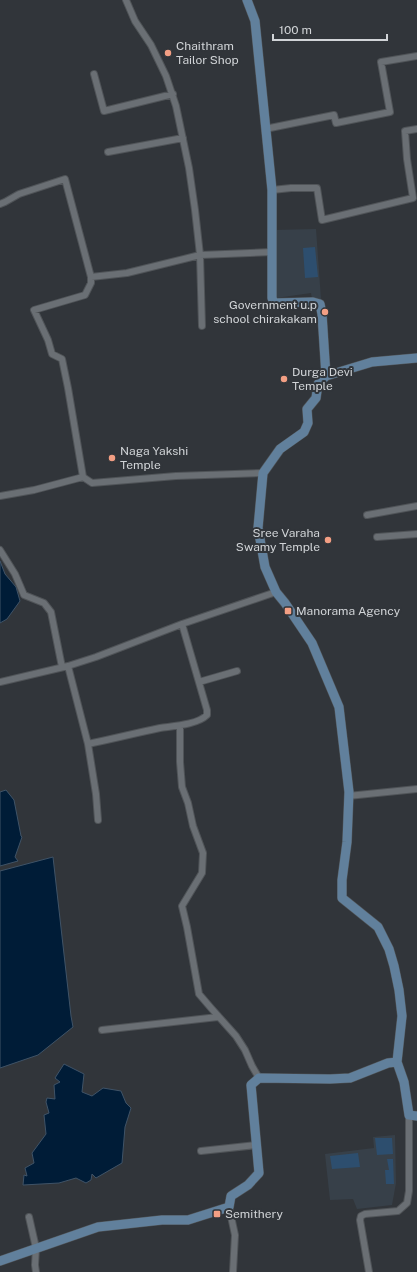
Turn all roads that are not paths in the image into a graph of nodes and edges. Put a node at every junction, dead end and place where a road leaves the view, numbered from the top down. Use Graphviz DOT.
graph roads {
  1 [pos="126,0"];
  2 [pos="247,0"];
  3 [pos="417,56"];
  4 [pos="94,74"];
  5 [pos="173,94"];
  6 [pos="265,128"];
  7 [pos="417,129"];
  8 [pos="183,138"];
  9 [pos="108,152"];
  10 [pos="272,190"];
  11 [pos="0,204"];
  12 [pos="272,252"];
  13 [pos="200,255"];
  14 [pos="91,277"];
  15 [pos="202,326"];
  16 [pos="417,358"];
  17 [pos="326,376"];
  18 [pos="263,473"];
  19 [pos="83,477"];
  20 [pos="0,496"];
  21 [pos="417,506"];
  22 [pos="367,515"];
  23 [pos="417,534"];
  24 [pos="377,537"];
  25 [pos="0,550"];
  26 [pos="276,592"];
  27 [pos="182,624"];
  28 [pos="65,666"];
  29 [pos="237,671"];
  30 [pos="0,682"];
  31 [pos="198,682"];
  32 [pos="180,726"];
  33 [pos="88,744"];
  34 [pos="417,789"];
  35 [pos="348,796"];
  36 [pos="98,820"];
  37 [pos="218,1017"];
  38 [pos="102,1030"];
  39 [pos="397,1062"];
  40 [pos="259,1078"];
  41 [pos="413,1115"];
  42 [pos="257,1145"];
  43 [pos="201,1151"];
  44 [pos="229,1207"];
  45 [pos="29,1217"];
  46 [pos="36,1248"];
  47 [pos="0,1261"];
  48 [pos="36,1272"];
  49 [pos="233,1272"];
  50 [pos="369,1272"];
  1 -- 5 [label="street"];
  2 -- 6 [label="street"];
  3 -- 6 [label="street"];
  4 -- 5 [label="street"];
  5 -- 8 [label="street"];
  6 -- 10 [label="street"];
  7 -- 10 [label="street"];
  8 -- 9 [label="street"];
  8 -- 13 [label="street"];
  10 -- 12 [label="street"];
  11 -- 14 [label="street"];
  12 -- 13 [label="street"];
  12 -- 17 [label="street"];
  13 -- 14 [label="street"];
  13 -- 15 [label="street"];
  14 -- 19 [label="street"];
  16 -- 17 [label="street"];
  17 -- 18 [label="street"];
  18 -- 19 [label="street"];
  18 -- 26 [label="street"];
  19 -- 20 [label="street"];
  21 -- 22 [label="street"];
  23 -- 24 [label="street"];
  25 -- 28 [label="street"];
  26 -- 27 [label="street"];
  26 -- 35 [label="street"];
  27 -- 28 [label="street"];
  27 -- 31 [label="street"];
  28 -- 30 [label="street"];
  28 -- 33 [label="street"];
  29 -- 31 [label="street"];
  31 -- 32 [label="street"];
  32 -- 33 [label="street"];
  32 -- 37 [label="street"];
  33 -- 36 [label="street"];
  34 -- 35 [label="street"];
  35 -- 39 [label="street"];
  37 -- 38 [label="street"];
  37 -- 40 [label="street"];
  39 -- 40 [label="street"];
  39 -- 41 [label="street"];
  40 -- 42 [label="street"];
  41 -- 50 [label="street"];
  42 -- 43 [label="street"];
  42 -- 44 [label="street"];
  44 -- 46 [label="street"];
  44 -- 49 [label="street"];
  45 -- 46 [label="street"];
  46 -- 47 [label="street"];
  46 -- 48 [label="street"];
}
